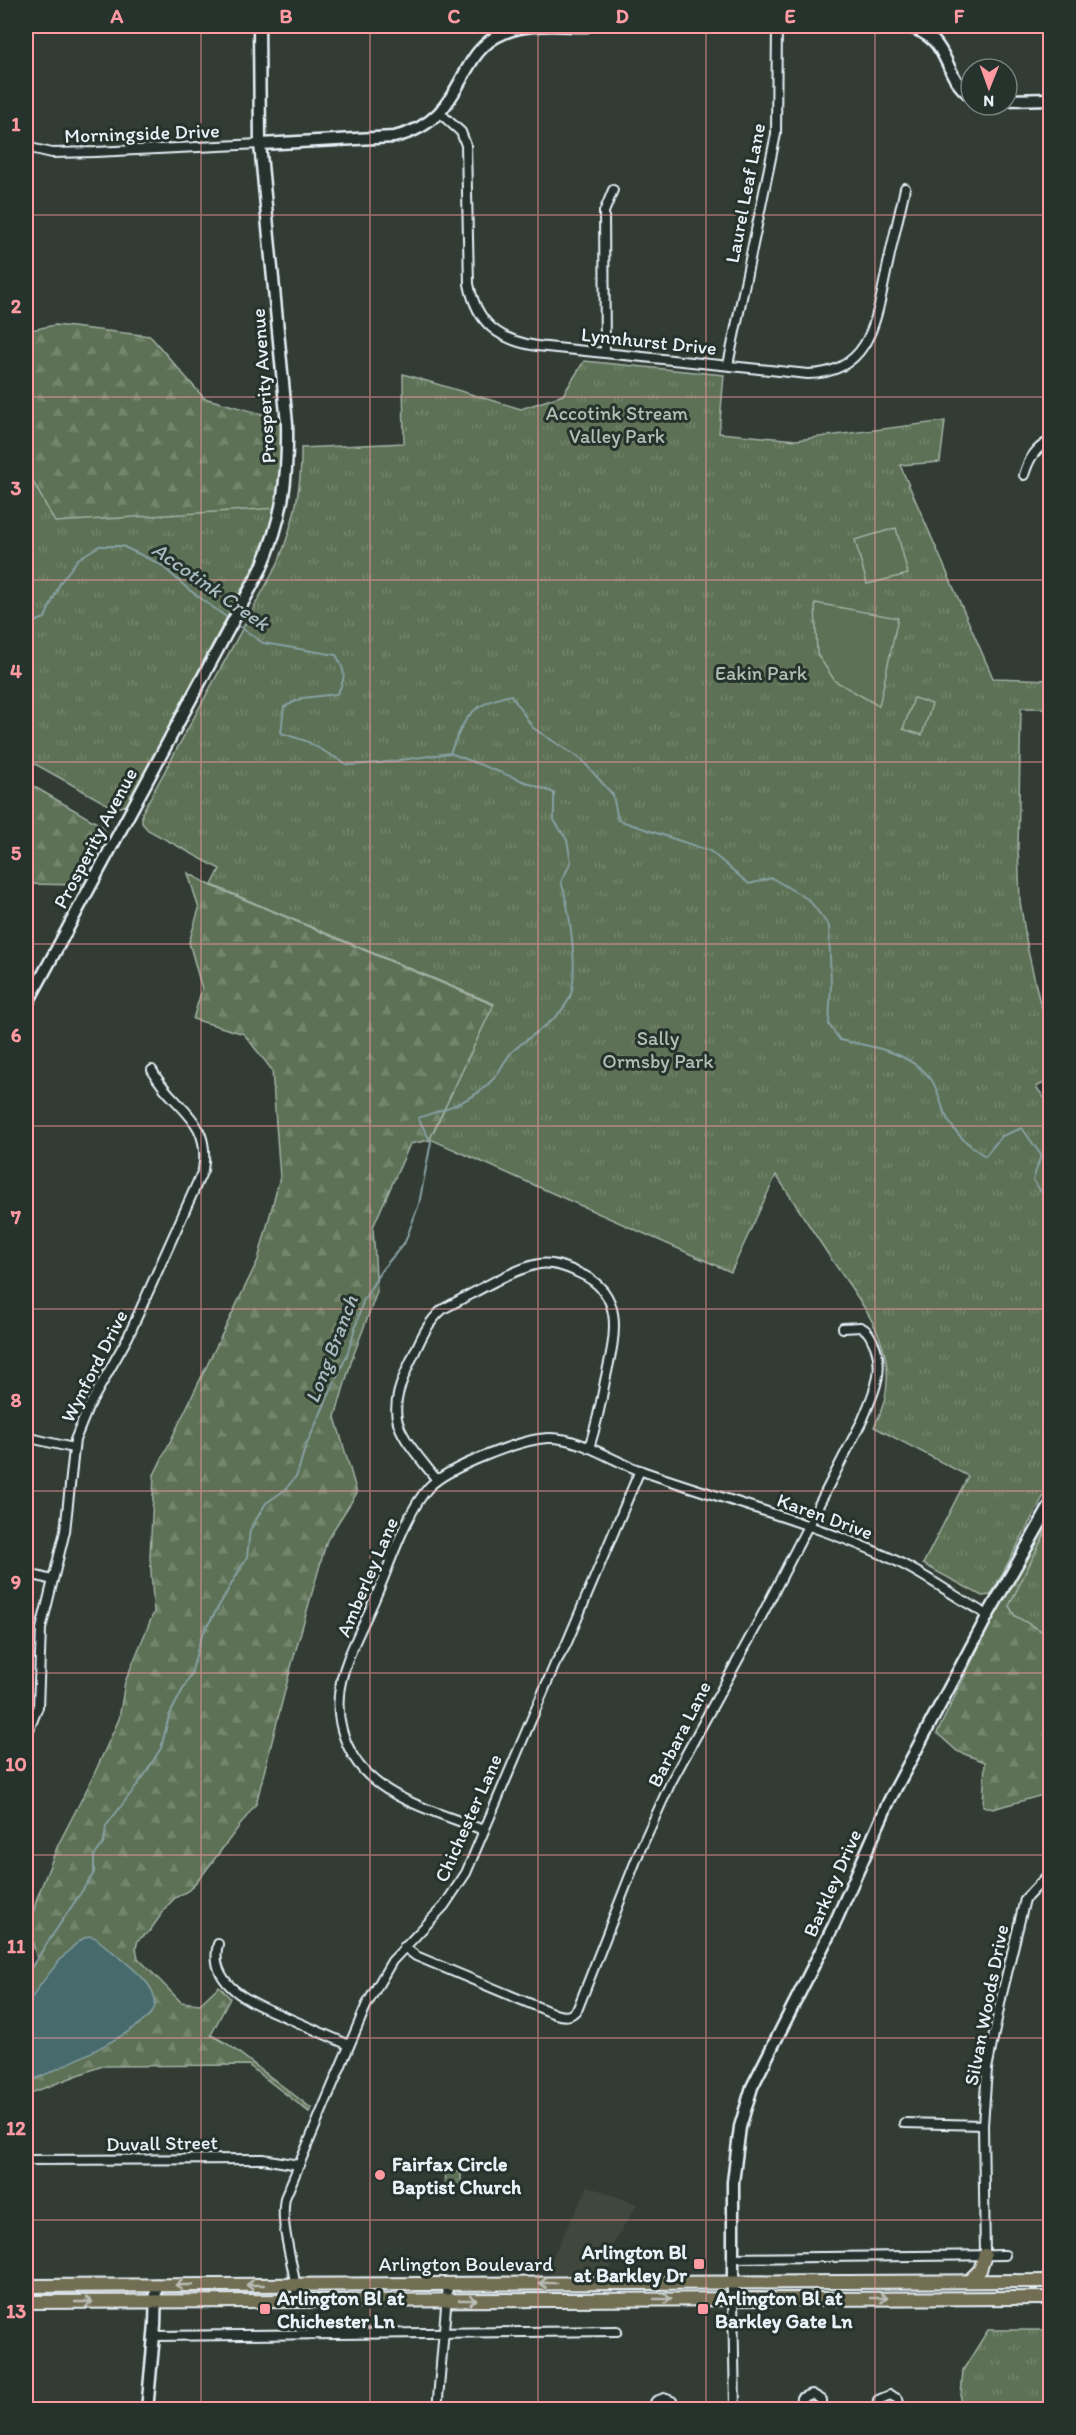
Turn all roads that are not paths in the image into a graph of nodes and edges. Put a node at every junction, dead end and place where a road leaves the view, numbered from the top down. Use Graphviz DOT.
graph roads {
  1 [pos="259,26"];
  2 [pos="586,26"];
  3 [pos="777,26"];
  4 [pos="905,26"];
  5 [pos="959,84"];
  6 [pos="1050,99"];
  7 [pos="1019,100"];
  8 [pos="441,114"];
  9 [pos="260,144"];
  10 [pos="26,147"];
  11 [pos="905,188"];
  12 [pos="613,190"];
  13 [pos="605,353"];
  14 [pos="728,365"];
  15 [pos="1050,441"];
  16 [pos="1024,475"];
  17 [pos="26,1006"];
  18 [pos="152,1070"];
  19 [pos="843,1328"];
  20 [pos="26,1437"];
  21 [pos="73,1448"];
  22 [pos="589,1448"];
  23 [pos="640,1470"];
  24 [pos="437,1480"];
  25 [pos="1050,1506"];
  26 [pos="807,1527"];
  27 [pos="26,1572"];
  28 [pos="52,1580"];
  29 [pos="988,1615"];
  30 [pos="26,1737"];
  31 [pos="483,1830"];
  32 [pos="1045,1878"];
  33 [pos="218,1944"];
  34 [pos="404,1947"];
  35 [pos="349,2045"];
  36 [pos="904,2123"];
  37 [pos="983,2125"];
  38 [pos="26,2160"];
  39 [pos="299,2164"];
  40 [pos="985,2255"];
  41 [pos="1005,2255"];
  42 [pos="732,2258"];
  43 [pos="969,2281"];
  44 [pos="1050,2281"];
  45 [pos="733,2282"];
  46 [pos="297,2284"];
  47 [pos="448,2284"];
  48 [pos="156,2285"];
  49 [pos="26,2286"];
  50 [pos="1050,2298"];
  51 [pos="733,2299"];
  52 [pos="446,2300"];
  53 [pos="297,2301"];
  54 [pos="26,2302"];
  55 [pos="156,2302"];
  56 [pos="617,2331"];
  57 [pos="443,2334"];
  58 [pos="154,2336"];
  59 [pos="147,2409"];
  60 [pos="437,2409"];
  61 [pos="651,2409"];
  62 [pos="676,2409"];
  63 [pos="735,2409"];
  64 [pos="799,2409"];
  65 [pos="822,2409"];
  66 [pos="876,2409"];
  67 [pos="901,2409"];
  1 -- 9 [label="street, Prosperity Avenue"];
  2 -- 8 [label="street"];
  3 -- 14 [label="street, Laurel Leaf Lane"];
  4 -- 5 [label="street"];
  6 -- 7 [label="street"];
  8 -- 9 [label="street"];
  8 -- 13 [label="street, Lynnhurst Drive"];
  9 -- 10 [label="street, Morningside Drive"];
  9 -- 17 [label="street, Prosperity Avenue"];
  11 -- 14 [label="street, Lynnhurst Drive"];
  12 -- 13 [label="street"];
  13 -- 14 [label="street, Lynnhurst Drive"];
  15 -- 16 [label="street"];
  18 -- 21 [label="street, Wynford Drive"];
  19 -- 26 [label="street, Barbara Lane"];
  20 -- 21 [label="street"];
  21 -- 28 [label="street, Wynford Drive"];
  22 -- 23 [label="street, Amberley Lane"];
  22 -- 24 [label="street, Amberley Lane"];
  22 -- 24 [label="street"];
  23 -- 26 [label="street, Karen Drive"];
  23 -- 31 [label="street, Chichester Lane"];
  24 -- 31 [label="street, Amberley Lane"];
  25 -- 29 [label="street, Barkley Drive"];
  26 -- 29 [label="street, Karen Drive"];
  26 -- 34 [label="street, Barbara Lane"];
  27 -- 28 [label="street"];
  28 -- 30 [label="street, Wynford Drive"];
  29 -- 42 [label="street, Barkley Drive"];
  31 -- 34 [label="street, Chichester Lane"];
  32 -- 37 [label="street, Silvan Woods Drive"];
  33 -- 35 [label="street"];
  34 -- 35 [label="street, Chichester Lane"];
  35 -- 39 [label="street, Chichester Lane"];
  36 -- 37 [label="street"];
  37 -- 40 [label="street, Silvan Woods Drive"];
  38 -- 39 [label="street, Duvall Street"];
  39 -- 46 [label="street, Chichester Lane"];
  40 -- 41 [label="street"];
  40 -- 42 [label="street"];
  40 -- 43 [label="main road"];
  42 -- 45 [label="street, Barkley Drive"];
  43 -- 44 [label="main road, Arlington Boulevard"];
  43 -- 45 [label="main road, Arlington Boulevard"];
  45 -- 47 [label="main road, Arlington Boulevard, one-way"];
  45 -- 51 [label="street, Barkley Drive"];
  46 -- 47 [label="main road, Arlington Boulevard"];
  46 -- 48 [label="main road, Arlington Boulevard, one-way"];
  46 -- 53 [label="street, Chichester Lane"];
  47 -- 52 [label="street"];
  48 -- 49 [label="main road, Arlington Boulevard"];
  48 -- 55 [label="street"];
  51 -- 50 [label="main road, Arlington Boulevard, one-way"];
  52 -- 51 [label="main road, Arlington Boulevard, one-way"];
  51 -- 63 [label="street"];
  52 -- 53 [label="main road, Arlington Boulevard"];
  52 -- 57 [label="street"];
  53 -- 55 [label="main road, Arlington Boulevard"];
  54 -- 55 [label="main road, Arlington Boulevard, one-way"];
  55 -- 58 [label="street"];
  56 -- 57 [label="street"];
  57 -- 58 [label="street"];
  57 -- 60 [label="street"];
  58 -- 59 [label="street"];
  61 -- 62 [label="street"];
  64 -- 65 [label="street"];
  66 -- 67 [label="street"];
}
